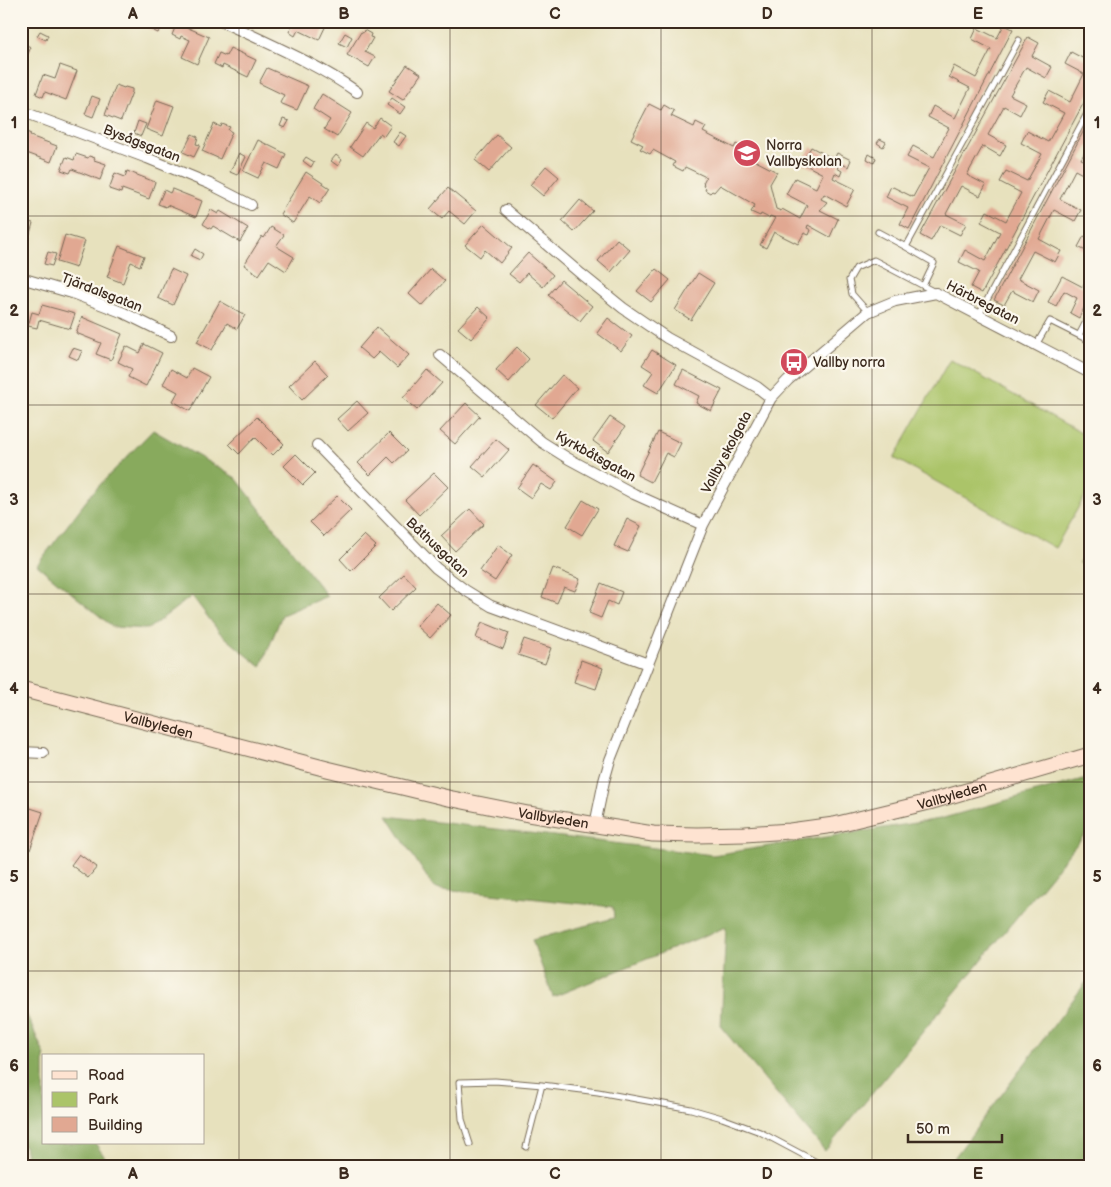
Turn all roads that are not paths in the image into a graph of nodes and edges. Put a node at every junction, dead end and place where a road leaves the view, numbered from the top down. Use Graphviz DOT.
graph roads {
  1 [pos="221,21"];
  2 [pos="1019,40"];
  3 [pos="357,92"];
  4 [pos="1090,108"];
  5 [pos="21,111"];
  6 [pos="251,204"];
  7 [pos="506,210"];
  8 [pos="878,232"];
  9 [pos="906,247"];
  10 [pos="21,278"];
  11 [pos="923,286"];
  12 [pos="936,293"];
  13 [pos="868,312"];
  14 [pos="1090,314"];
  15 [pos="978,315"];
  16 [pos="1079,335"];
  17 [pos="171,336"];
  18 [pos="1090,341"];
  19 [pos="1036,345"];
  20 [pos="440,355"];
  21 [pos="1090,373"];
  22 [pos="771,398"];
  23 [pos="317,445"];
  24 [pos="703,526"];
  25 [pos="648,664"];
  26 [pos="21,689"];
  27 [pos="21,752"];
  28 [pos="43,753"];
  29 [pos="1090,755"];
  30 [pos="595,825"];
  31 [pos="542,1085"];
  32 [pos="470,1144"];
  33 [pos="526,1147"];
  34 [pos="824,1166"];
  1 -- 3 [label="street"];
  2 -- 9 [label="lane"];
  4 -- 15 [label="lane"];
  5 -- 6 [label="street, Bysågsgatan"];
  7 -- 22 [label="street"];
  8 -- 9 [label="lane"];
  9 -- 11 [label="lane"];
  10 -- 17 [label="street, Tjärdalsgatan"];
  11 -- 12 [label="lane"];
  11 -- 13 [label="lane"];
  12 -- 13 [label="street, Härbregatan"];
  12 -- 15 [label="street, Härbregatan"];
  13 -- 22 [label="street, Härbregatan"];
  14 -- 16 [label="lane"];
  15 -- 19 [label="street, Härbregatan"];
  16 -- 18 [label="lane"];
  16 -- 19 [label="lane"];
  19 -- 21 [label="street, Härbregatan"];
  20 -- 24 [label="street, Kyrkbåtsgatan"];
  22 -- 24 [label="street, Vallby skolgata"];
  23 -- 25 [label="street, Båthusgatan"];
  24 -- 25 [label="street, Vallby skolgata"];
  25 -- 30 [label="street, Vallby skolgata"];
  26 -- 30 [label="main road, Vallbyleden"];
  27 -- 28 [label="street"];
  29 -- 30 [label="main road, Vallbyleden"];
  31 -- 32 [label="lane"];
  31 -- 33 [label="lane"];
  31 -- 34 [label="lane"];
}
